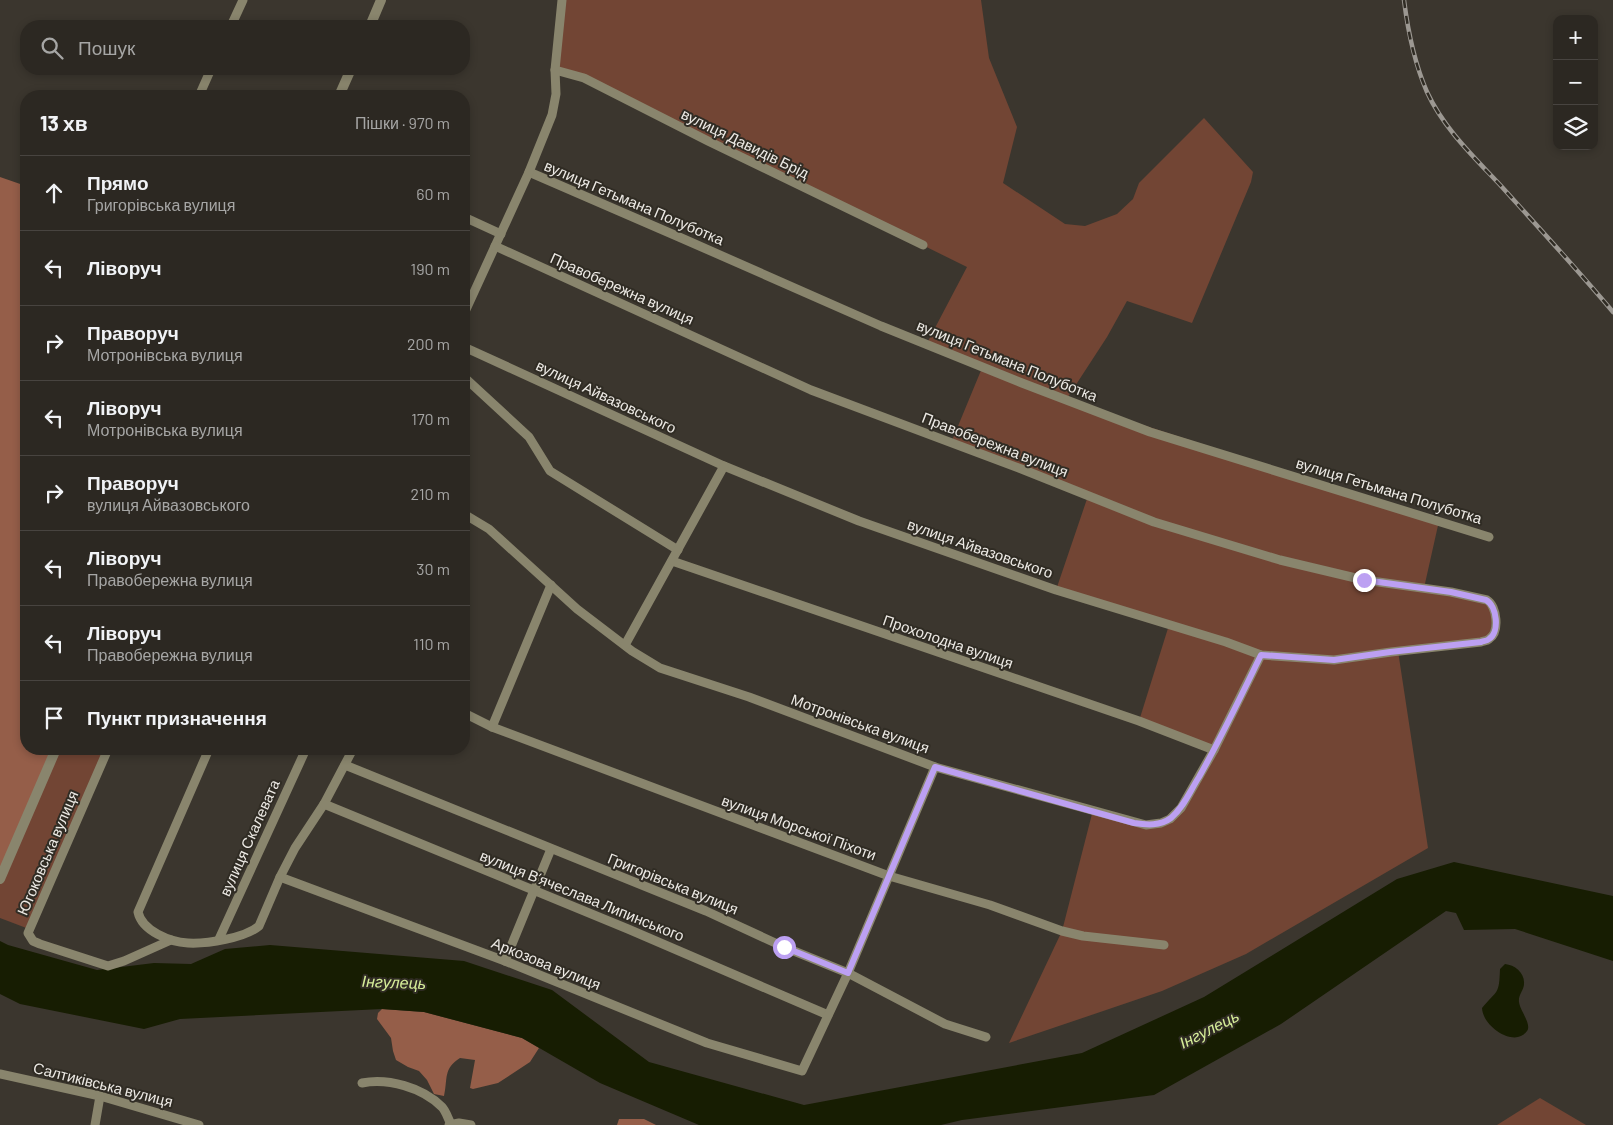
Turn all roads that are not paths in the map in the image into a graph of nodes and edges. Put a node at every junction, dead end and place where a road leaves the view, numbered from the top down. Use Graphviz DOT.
graph roads {
  1 [pos="243,0"];
  2 [pos="381,0"];
  3 [pos="562,0"];
  4 [pos="234,20"];
  5 [pos="373,20"];
  6 [pos="555,70"];
  7 [pos="208,75"];
  8 [pos="348,75"];
  9 [pos="202,90"];
  10 [pos="342,90"];
  11 [pos="529,172"];
  12 [pos="470,220"];
  13 [pos="501,234"];
  14 [pos="922,245"];
  15 [pos="495,246"];
  16 [pos="470,301"];
  17 [pos="470,350"];
  18 [pos="470,383"];
  19 [pos="724,466"];
  20 [pos="470,518"];
  21 [pos="1489,537"];
  22 [pos="678,550"];
  23 [pos="672,562"];
  24 [pos="551,585"];
  25 [pos="1495,616"];
  26 [pos="625,645"];
  27 [pos="1261,655"];
  28 [pos="470,716"];
  29 [pos="492,727"];
  30 [pos="1214,750"];
  31 [pos="53,755"];
  32 [pos="105,755"];
  33 [pos="206,755"];
  34 [pos="303,755"];
  35 [pos="350,755"];
  36 [pos="345,765"];
  37 [pos="935,767"];
  38 [pos="324,804"];
  39 [pos="551,849"];
  40 [pos="889,876"];
  41 [pos="280,877"];
  42 [pos="0,879"];
  43 [pos="534,891"];
  44 [pos="219,939"];
  45 [pos="171,940"];
  46 [pos="1164,945"];
  47 [pos="505,961"];
  48 [pos="848,973"];
  49 [pos="828,1015"];
  50 [pos="986,1037"];
  51 [pos="0,1074"];
  52 [pos="362,1082"];
  53 [pos="100,1096"];
  54 [pos="450,1124"];
  55 [pos="94,1125"];
  56 [pos="199,1125"];
  57 [pos="472,1125"];
  1 -- 4 [label="street"];
  2 -- 5 [label="street"];
  3 -- 6 [label="street"];
  6 -- 11 [label="street"];
  6 -- 14 [label="street, вулиця Давидів Брід"];
  7 -- 9 [label="street"];
  8 -- 10 [label="street"];
  11 -- 13 [label="street"];
  11 -- 21 [label="street, вулиця Гетьмана Полуботка"];
  12 -- 13 [label="street"];
  13 -- 15 [label="street"];
  15 -- 16 [label="street"];
  15 -- 25 [label="street, Правобережна вулиця"];
  17 -- 19 [label="street, вулиця Айвазовського"];
  18 -- 22 [label="street"];
  19 -- 22 [label="street"];
  19 -- 27 [label="street, вулиця Айвазовського"];
  20 -- 24 [label="street, Мотронівська вулиця"];
  22 -- 23 [label="street"];
  23 -- 26 [label="street"];
  23 -- 30 [label="street, Прохолодна вулиця"];
  24 -- 26 [label="street, Мотронівська вулиця"];
  24 -- 29 [label="street"];
  25 -- 27 [label="street, вулиця Айвазовського"];
  26 -- 37 [label="street, Мотронівська вулиця"];
  27 -- 30 [label="street, Мотронівська вулиця"];
  28 -- 29 [label="street, вулиця Морської Піхоти"];
  29 -- 40 [label="street, вулиця Морської Піхоти"];
  30 -- 37 [label="street, Мотронівська вулиця"];
  31 -- 42 [label="street"];
  32 -- 45 [label="street, Югоковська вулиця"];
  33 -- 45 [label="street"];
  34 -- 44 [label="street, вулиця Скалевата"];
  35 -- 36 [label="street"];
  36 -- 38 [label="street"];
  36 -- 39 [label="street, Григорівська вулиця"];
  37 -- 40 [label="street"];
  38 -- 41 [label="street"];
  38 -- 43 [label="street, вулиця В’ячеслава Липинського"];
  39 -- 43 [label="street"];
  39 -- 48 [label="street, Григорівська вулиця"];
  40 -- 46 [label="street, вулиця Морської Піхоти"];
  40 -- 48 [label="street"];
  41 -- 44 [label="street"];
  41 -- 47 [label="street, Аркозова вулиця"];
  43 -- 47 [label="street"];
  43 -- 49 [label="street, вулиця В’ячеслава Липинського"];
  44 -- 45 [label="street"];
  47 -- 49 [label="street, Аркозова вулиця"];
  48 -- 49 [label="street"];
  48 -- 50 [label="street, Григорівська вулиця"];
  51 -- 53 [label="street, Салтиківська вулиця"];
  52 -- 54 [label="street"];
  53 -- 55 [label="street"];
  53 -- 56 [label="street, Салтиківська вулиця"];
  54 -- 57 [label="street"];
}
